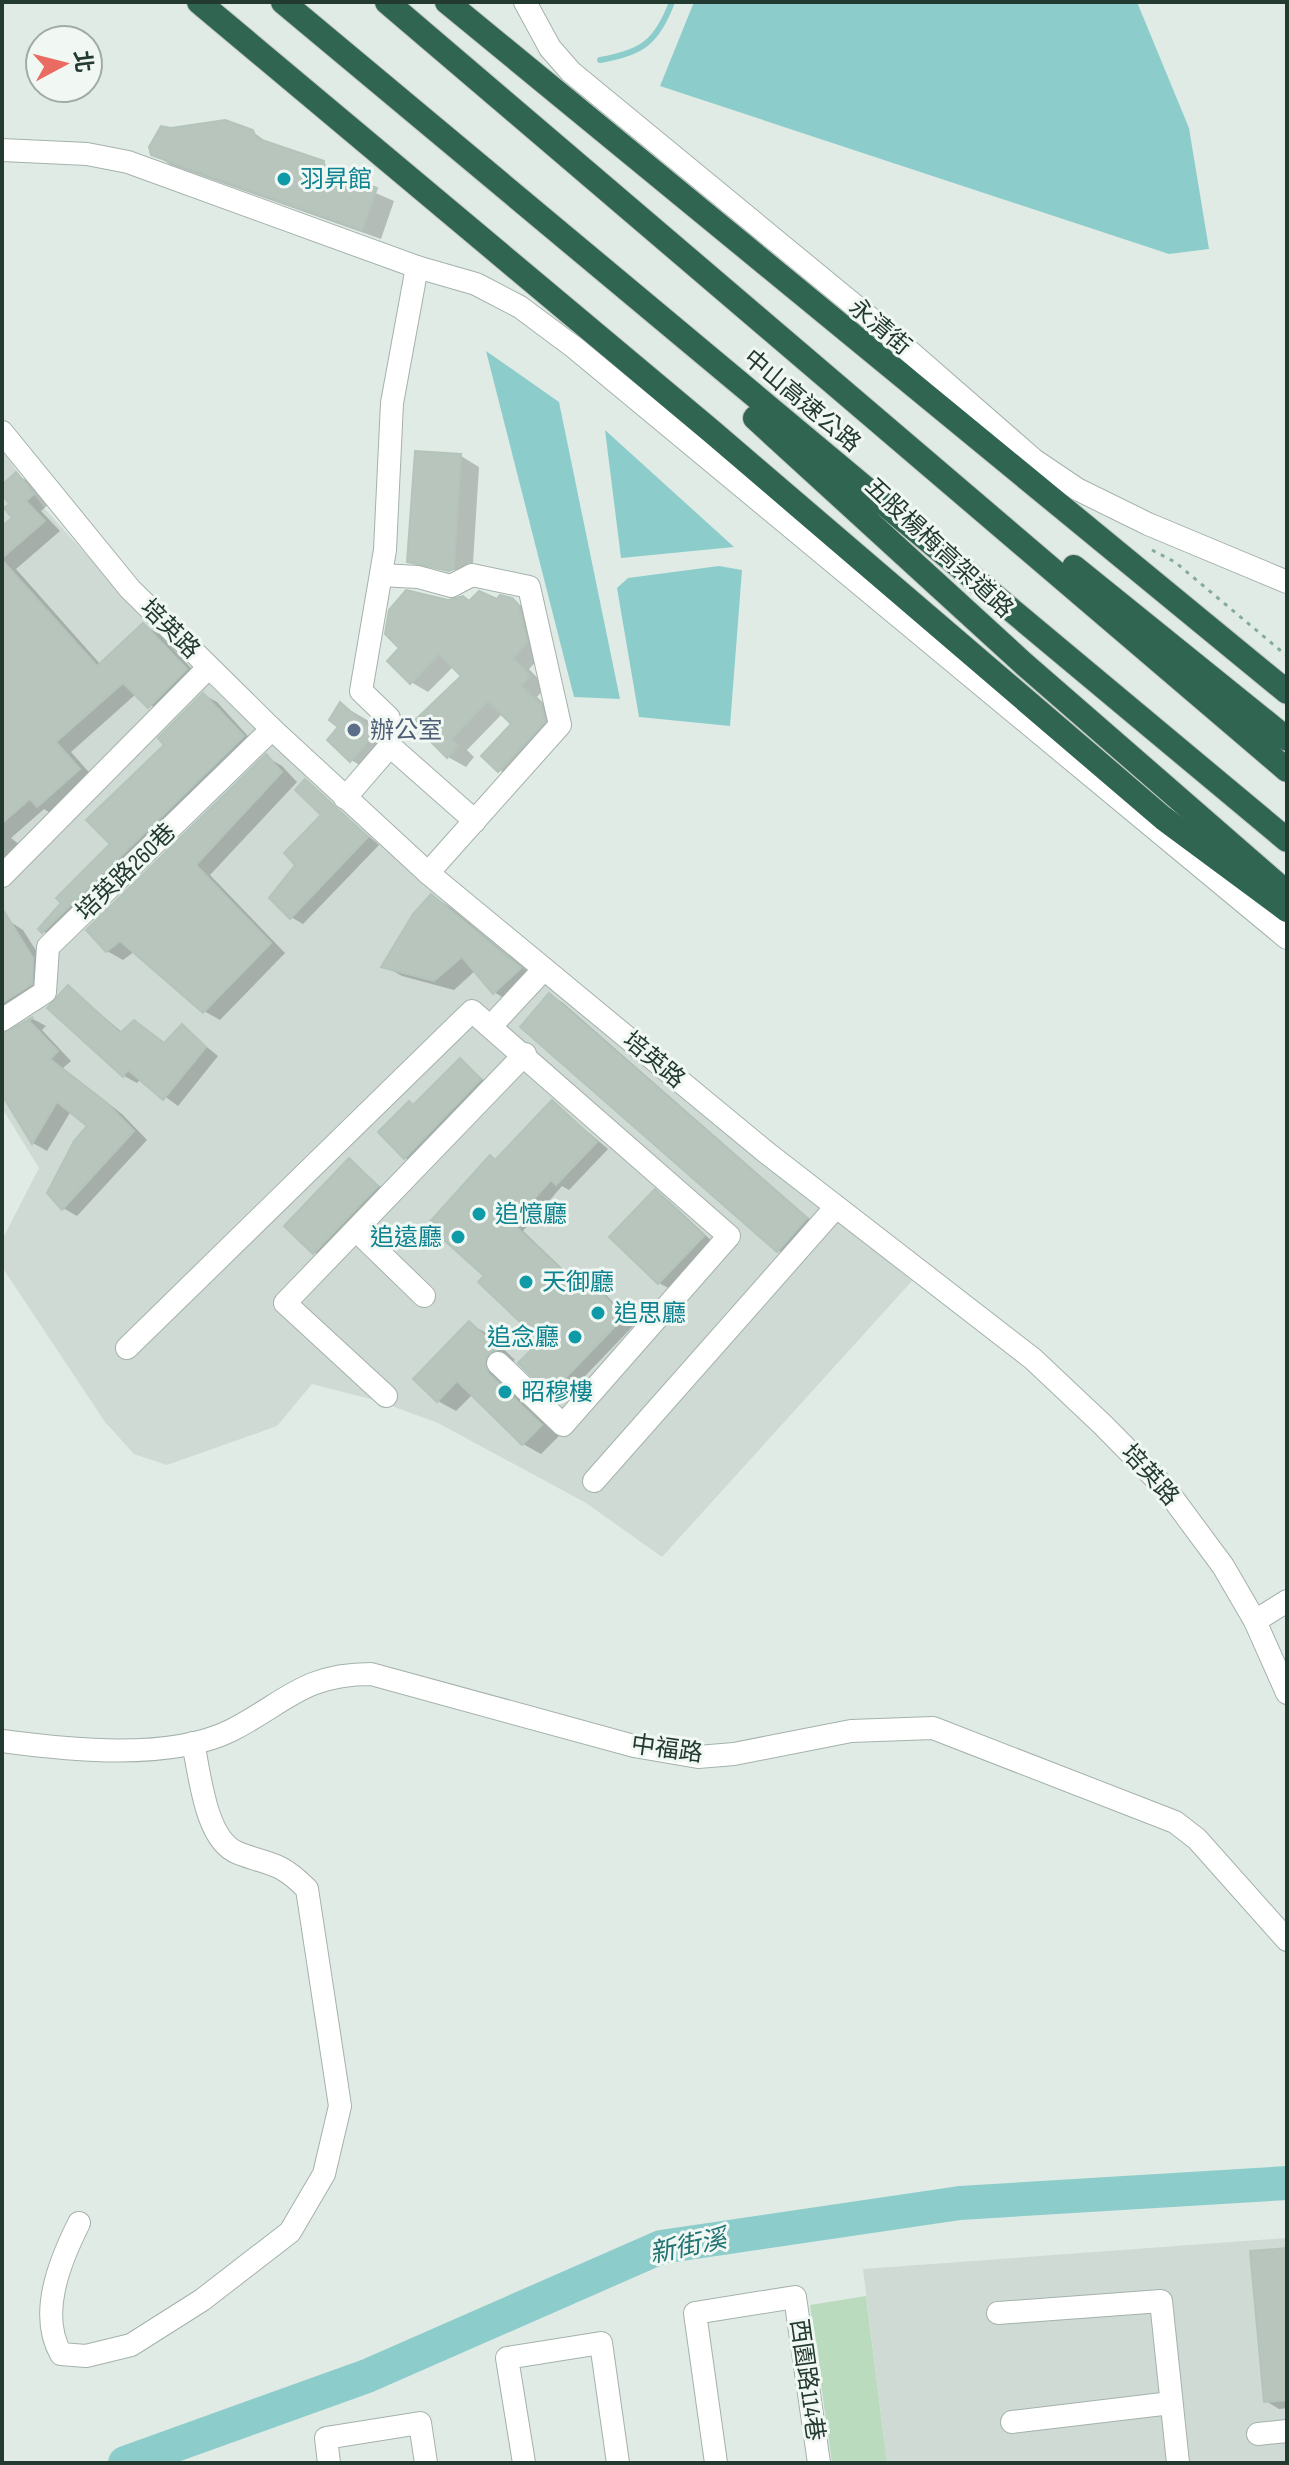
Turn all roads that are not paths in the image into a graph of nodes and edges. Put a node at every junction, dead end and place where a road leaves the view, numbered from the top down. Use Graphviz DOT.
graph roads {
  1 [pos="199,2"];
  2 [pos="283,2"];
  3 [pos="387,2"];
  4 [pos="447,2"];
  5 [pos="525,2"];
  6 [pos="2,150"];
  7 [pos="524,206"];
  8 [pos="660,233"];
  9 [pos="417,267"];
  10 [pos="2,432"];
  11 [pos="9,456"];
  12 [pos="381,575"];
  13 [pos="1287,582"];
  14 [pos="208,668"];
  15 [pos="1287,692"];
  16 [pos="272,729"];
  17 [pos="1287,739"];
  18 [pos="390,746"];
  19 [pos="1287,770"];
  20 [pos="345,798"];
  21 [pos="475,821"];
  22 [pos="1287,840"];
  23 [pos="428,873"];
  24 [pos="2,876"];
  25 [pos="1287,892"];
  26 [pos="1287,910"];
  27 [pos="1287,938"];
  28 [pos="544,969"];
  29 [pos="2,1020"];
  30 [pos="492,1025"];
  31 [pos="525,1054"];
  32 [pos="836,1207"];
  33 [pos="356,1230"];
  34 [pos="424,1296"];
  35 [pos="127,1348"];
  36 [pos="498,1363"];
  37 [pos="386,1396"];
  38 [pos="594,1481"];
  39 [pos="1287,1601"];
  40 [pos="1255,1621"];
  41 [pos="1287,1693"];
  42 [pos="2,1741"];
  43 [pos="193,1743"];
  44 [pos="1287,1940"];
  45 [pos="79,2223"];
  46 [pos="998,2313"];
  47 [pos="1171,2403"];
  48 [pos="1012,2422"];
  49 [pos="1287,2431"];
  50 [pos="1258,2434"];
  51 [pos="329,2463"];
  52 [pos="426,2463"];
  53 [pos="524,2463"];
  54 [pos="618,2463"];
  55 [pos="716,2463"];
  56 [pos="819,2463"];
  57 [pos="1178,2463"];
  1 -- 26 [label="highway"];
  2 -- 7 [label="highway, 中山高速公路"];
  3 -- 8 [label="highway, 中山高速公路"];
  4 -- 15 [label="highway"];
  5 -- 13 [label="street, 永清街"];
  6 -- 9 [label="street"];
  7 -- 22 [label="highway, 中山高速公路"];
  7 -- 25 [label="highway, 五股楊梅高架道路"];
  8 -- 17 [label="highway"];
  8 -- 19 [label="highway, 中山高速公路"];
  9 -- 12 [label="street"];
  9 -- 27 [label="street"];
  10 -- 11 [label="street, 培英路"];
  11 -- 14 [label="street, 培英路"];
  12 -- 18 [label="street"];
  12 -- 21 [label="street"];
  14 -- 16 [label="street, 培英路"];
  14 -- 24 [label="street"];
  16 -- 20 [label="street, 培英路"];
  16 -- 29 [label="street, 培英路260巷"];
  18 -- 20 [label="street"];
  18 -- 21 [label="street"];
  20 -- 23 [label="street, 培英路"];
  21 -- 23 [label="street"];
  23 -- 28 [label="street, 培英路"];
  28 -- 30 [label="street"];
  28 -- 32 [label="street, 培英路"];
  30 -- 31 [label="street"];
  30 -- 35 [label="street"];
  31 -- 33 [label="street"];
  31 -- 36 [label="street"];
  32 -- 38 [label="street"];
  32 -- 40 [label="street, 培英路"];
  33 -- 34 [label="street"];
  33 -- 37 [label="street"];
  39 -- 40 [label="street"];
  40 -- 41 [label="street, 培英路"];
  42 -- 43 [label="street, 中福路"];
  43 -- 44 [label="street, 中福路"];
  43 -- 45 [label="street"];
  46 -- 47 [label="street"];
  47 -- 48 [label="street"];
  47 -- 57 [label="street"];
  49 -- 50 [label="street"];
  51 -- 52 [label="street"];
  53 -- 54 [label="street"];
  55 -- 56 [label="street, 西園路114巷"];
}
